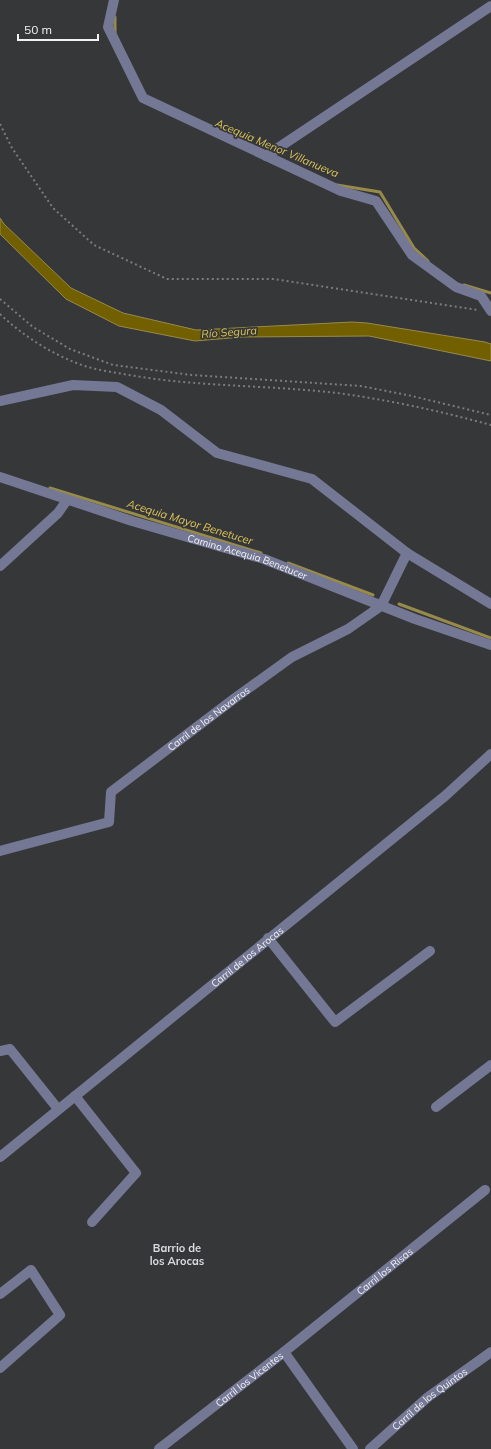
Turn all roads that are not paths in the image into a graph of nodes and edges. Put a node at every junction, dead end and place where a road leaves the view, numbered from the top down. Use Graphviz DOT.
graph roads {
  1 [pos="114,0"];
  2 [pos="491,6"];
  3 [pos="266,156"];
  4 [pos="491,312"];
  5 [pos="0,401"];
  6 [pos="0,477"];
  7 [pos="67,500"];
  8 [pos="407,553"];
  9 [pos="0,566"];
  10 [pos="491,604"];
  11 [pos="380,606"];
  12 [pos="491,645"];
  13 [pos="491,754"];
  14 [pos="0,851"];
  15 [pos="268,938"];
  16 [pos="430,951"];
  17 [pos="0,1052"];
  18 [pos="491,1065"];
  19 [pos="75,1096"];
  20 [pos="436,1107"];
  21 [pos="58,1109"];
  22 [pos="0,1157"];
  23 [pos="485,1190"];
  24 [pos="92,1222"];
  25 [pos="0,1294"];
  26 [pos="284,1352"];
  27 [pos="491,1352"];
  28 [pos="0,1368"];
  29 [pos="158,1449"];
  30 [pos="353,1449"];
  31 [pos="370,1449"];
  1 -- 3 [label="street"];
  2 -- 3 [label="street"];
  3 -- 4 [label="street"];
  5 -- 8 [label="street"];
  6 -- 7 [label="street, Camino Acequia Benetucer"];
  7 -- 9 [label="street"];
  7 -- 11 [label="street, Camino Acequia Benetucer"];
  8 -- 10 [label="street"];
  8 -- 11 [label="street, Carril de los Navarros"];
  11 -- 12 [label="street, Camino Acequia Benetucer"];
  11 -- 14 [label="street, Carril de los Navarros"];
  13 -- 15 [label="street, Carril de los Arocas"];
  15 -- 16 [label="street"];
  15 -- 19 [label="street, Carril de los Arocas"];
  17 -- 21 [label="street"];
  18 -- 20 [label="street"];
  19 -- 21 [label="street, Carril de los Arocas"];
  19 -- 24 [label="street"];
  21 -- 22 [label="street, Carril de los Arocas"];
  23 -- 26 [label="street, Carril los Risas"];
  25 -- 28 [label="street"];
  26 -- 29 [label="street, Carril los Vicentes"];
  26 -- 30 [label="street, Carril los Vicentes"];
  27 -- 31 [label="street, Carril de los Quintos"];
}
